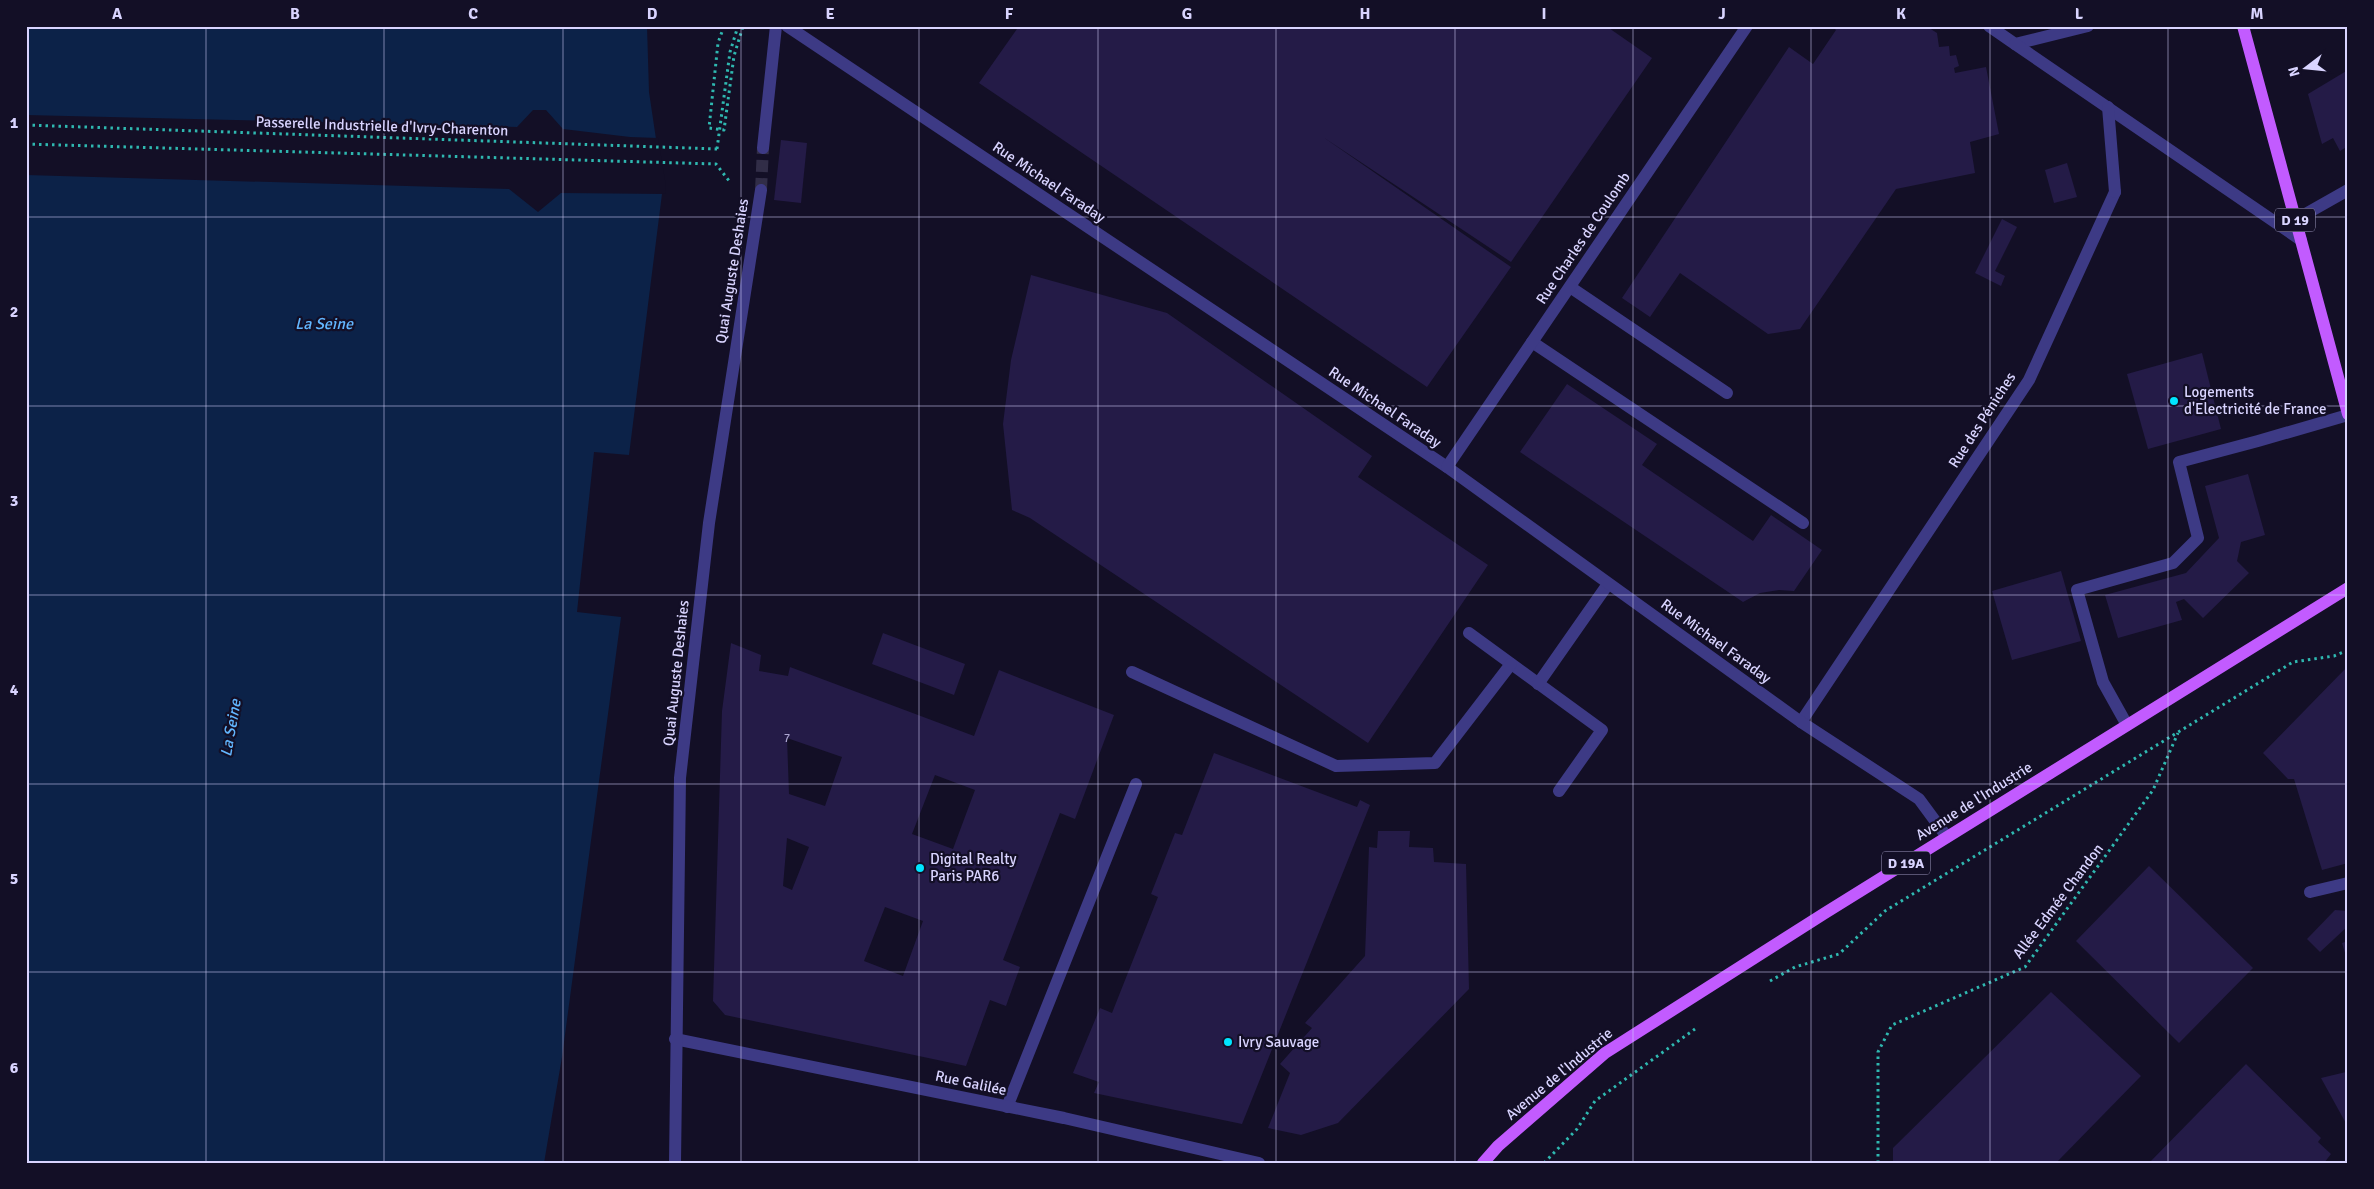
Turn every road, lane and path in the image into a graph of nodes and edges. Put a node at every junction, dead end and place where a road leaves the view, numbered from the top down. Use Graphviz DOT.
graph roads {
  1 [pos="724,26"];
  2 [pos="738,26"];
  3 [pos="743,26"];
  4 [pos="776,26"];
  5 [pos="787,26"];
  6 [pos="1746,26"];
  7 [pos="1990,26"];
  8 [pos="2088,26"];
  9 [pos="2243,26"];
  10 [pos="2015,44"];
  11 [pos="2108,107"];
  12 [pos="26,125"];
  13 [pos="26,144"];
  14 [pos="763,148"];
  15 [pos="730,182"];
  16 [pos="761,190"];
  17 [pos="2348,190"];
  18 [pos="2295,220"];
  19 [pos="2301,240"];
  20 [pos="1570,287"];
  21 [pos="1532,342"];
  22 [pos="1727,393"];
  23 [pos="2348,414"];
  24 [pos="1447,468"];
  25 [pos="1803,523"];
  26 [pos="1608,584"];
  27 [pos="2348,588"];
  28 [pos="1469,633"];
  29 [pos="2348,650"];
  30 [pos="1511,664"];
  31 [pos="1132,672"];
  32 [pos="1538,684"];
  33 [pos="1801,722"];
  34 [pos="2127,726"];
  35 [pos="2178,733"];
  36 [pos="1136,784"];
  37 [pos="1559,791"];
  38 [pos="1947,837"];
  39 [pos="2348,883"];
  40 [pos="2310,892"];
  41 [pos="1764,984"];
  42 [pos="1700,1025"];
  43 [pos="675,1039"];
  44 [pos="1007,1107"];
  45 [pos="675,1163"];
  46 [pos="1260,1163"];
  47 [pos="1483,1163"];
  48 [pos="1544,1163"];
  49 [pos="1878,1163"];
  1 -- 3 [label="path"];
  2 -- 12 [label="path, Passerelle Industrielle d'Ivry-Charenton, bridge"];
  4 -- 14 [label="street"];
  5 -- 24 [label="street, Rue Michael Faraday"];
  6 -- 20 [label="street, Rue Charles de Coulomb"];
  7 -- 10 [label="street"];
  8 -- 10 [label="street"];
  9 -- 18 [label="main road, D 19"];
  10 -- 11 [label="street"];
  11 -- 19 [label="street"];
  11 -- 33 [label="street, Rue des Péniches"];
  13 -- 15 [label="path"];
  16 -- 43 [label="street, Quai Auguste Deshaies"];
  17 -- 18 [label="street"];
  18 -- 19 [label="main road, D 19"];
  19 -- 23 [label="main road, D 19"];
  20 -- 21 [label="street, Rue Charles de Coulomb"];
  20 -- 22 [label="street"];
  21 -- 24 [label="street, Rue Charles de Coulomb"];
  21 -- 25 [label="street"];
  23 -- 34 [label="street"];
  24 -- 26 [label="street, Rue Michael Faraday"];
  26 -- 32 [label="street"];
  26 -- 33 [label="street, Rue Michael Faraday"];
  27 -- 34 [label="main road, Avenue de l'Industrie / D 19A"];
  28 -- 30 [label="street"];
  29 -- 35 [label="path"];
  30 -- 31 [label="street"];
  30 -- 32 [label="street"];
  32 -- 37 [label="street"];
  33 -- 38 [label="street, Rue Michael Faraday"];
  34 -- 38 [label="main road, Avenue de l'Industrie / D 19A"];
  35 -- 41 [label="path"];
  35 -- 49 [label="path, Allée Edmée Chandon"];
  36 -- 44 [label="street"];
  38 -- 47 [label="main road, Avenue de l'Industrie / D 19A"];
  39 -- 40 [label="street"];
  42 -- 48 [label="path"];
  43 -- 44 [label="street, Rue Galilée"];
  43 -- 45 [label="street, Quai Auguste Deshaies"];
  44 -- 46 [label="street, Rue Galilée"];
}
